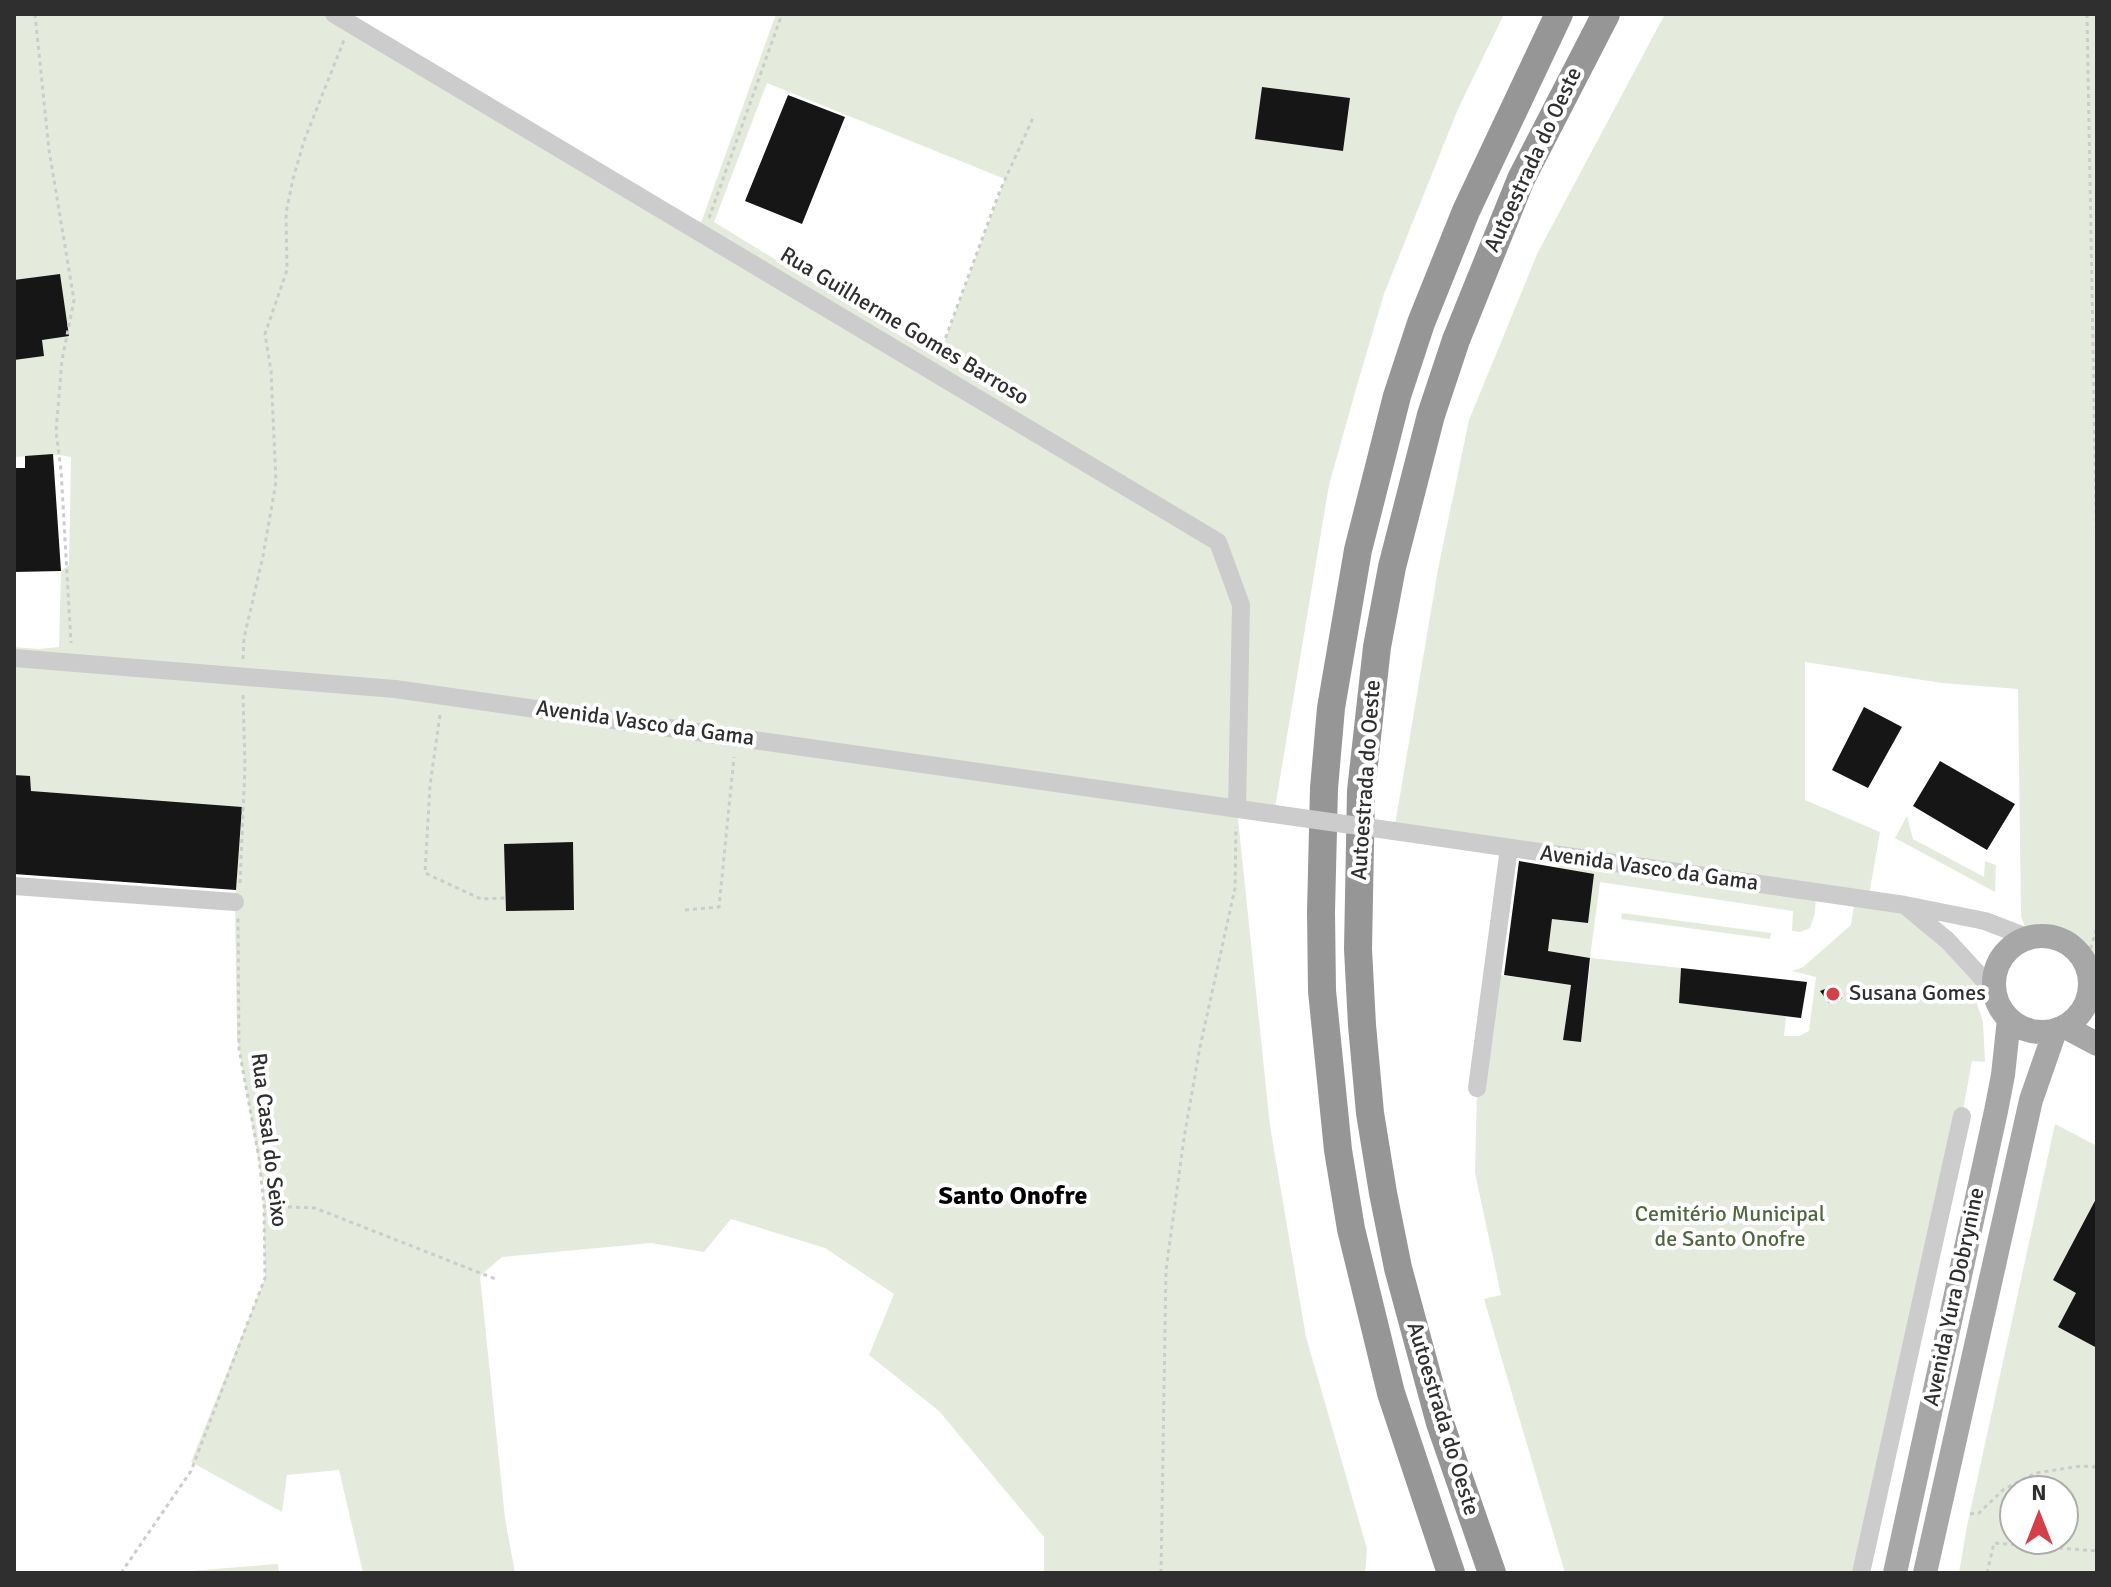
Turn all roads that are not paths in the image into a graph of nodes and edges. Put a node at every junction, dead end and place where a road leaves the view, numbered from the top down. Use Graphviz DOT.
graph roads {
  1 [pos="1559,14"];
  2 [pos="1606,14"];
  3 [pos="342,19"];
  4 [pos="14,658"];
  5 [pos="1237,809"];
  6 [pos="1509,848"];
  7 [pos="14,886"];
  8 [pos="1905,905"];
  9 [pos="237,907"];
  10 [pos="2029,938"];
  11 [pos="2092,966"];
  12 [pos="1994,991"];
  13 [pos="2009,1019"];
  14 [pos="2060,1029"];
  15 [pos="2097,1044"];
  16 [pos="1477,1088"];
  17 [pos="1962,1116"];
  18 [pos="1451,1573"];
  19 [pos="1492,1573"];
  20 [pos="1861,1573"];
  21 [pos="1895,1573"];
  22 [pos="1925,1573"];
  1 -- 18 [label="highway, Autoestrada do Oeste"];
  2 -- 19 [label="highway, Autoestrada do Oeste"];
  3 -- 5 [label="street, Rua Guilherme Gomes Barroso"];
  4 -- 5 [label="street, Avenida Vasco da Gama"];
  5 -- 6 [label="street, Avenida Vasco da Gama, bridge"];
  6 -- 8 [label="street, Avenida Vasco da Gama"];
  6 -- 16 [label="street"];
  7 -- 9 [label="street"];
  8 -- 10 [label="street, Avenida Vasco da Gama"];
  8 -- 12 [label="street"];
  10 -- 11 [label="main road"];
  10 -- 12 [label="main road"];
  11 -- 14 [label="main road"];
  12 -- 13 [label="main road"];
  13 -- 14 [label="main road"];
  13 -- 21 [label="main road, Avenida Yura Dobrynine"];
  14 -- 15 [label="main road"];
  14 -- 22 [label="main road, Avenida Yura Dobrynine"];
  17 -- 20 [label="street"];
}
